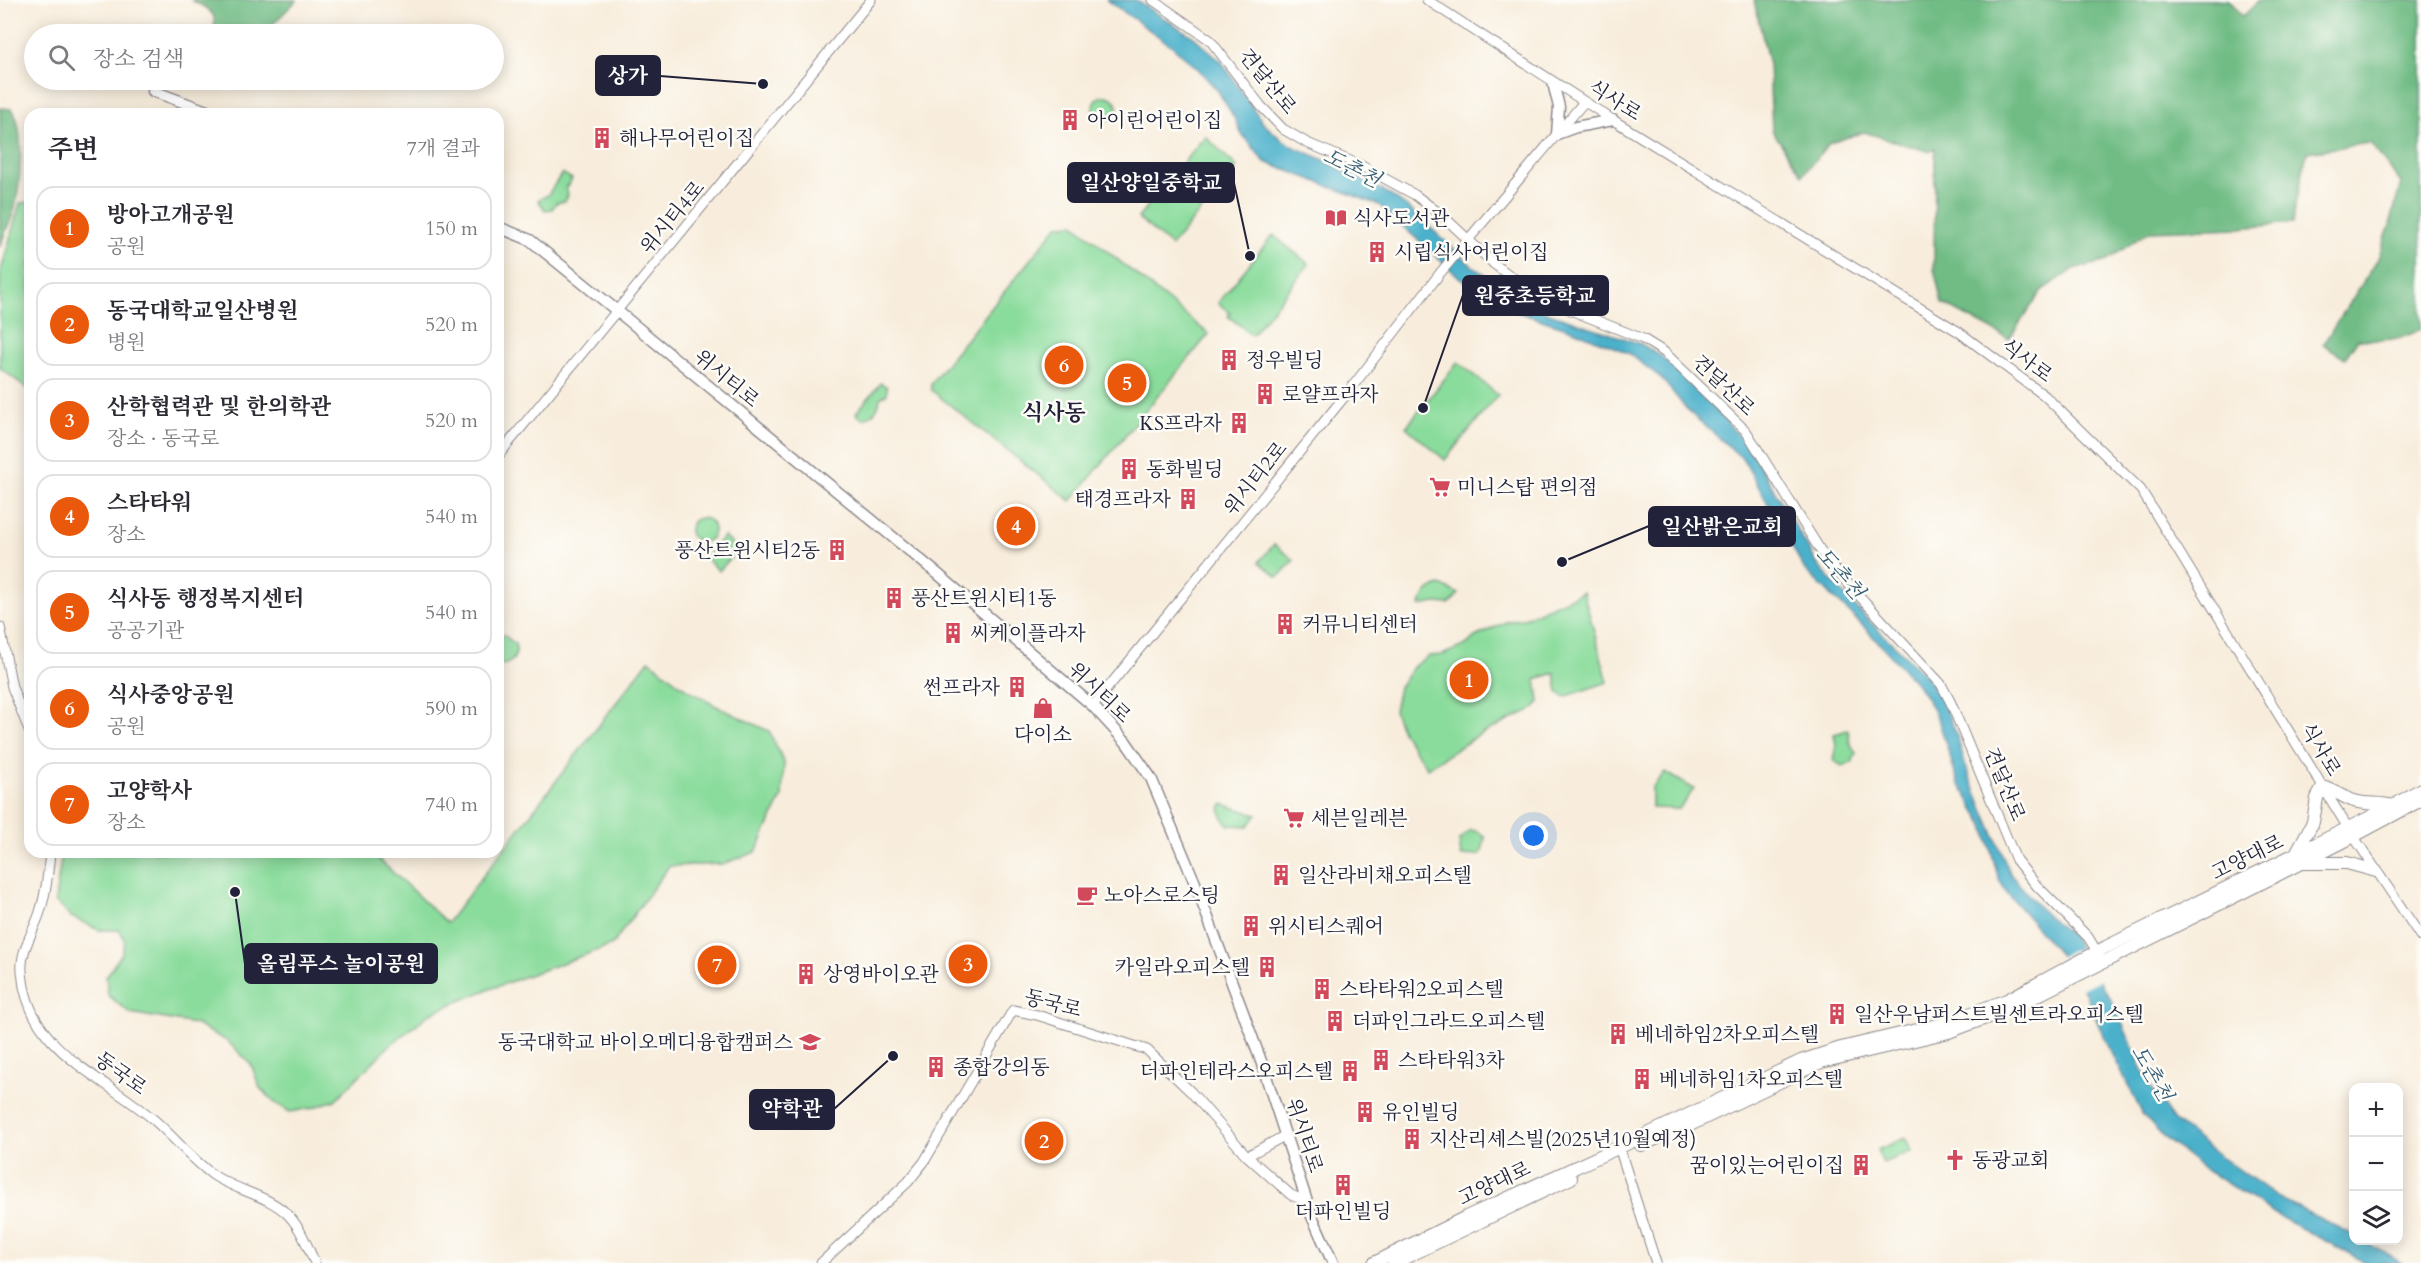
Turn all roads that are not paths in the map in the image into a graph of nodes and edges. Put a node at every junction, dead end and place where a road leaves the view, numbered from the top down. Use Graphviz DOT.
graph roads {
  1 [pos="871,0"];
  2 [pos="1153,0"];
  3 [pos="1427,0"];
  4 [pos="1553,83"];
  5 [pos="153,91"];
  6 [pos="1584,102"];
  7 [pos="199,108"];
  8 [pos="1613,120"];
  9 [pos="1557,134"];
  10 [pos="504,229"];
  11 [pos="1468,240"];
  12 [pos="617,311"];
  13 [pos="504,449"];
  14 [pos="0,627"];
  15 [pos="1093,706"];
  16 [pos="24,718"];
  17 [pos="2323,787"];
  18 [pos="2421,789"];
  19 [pos="2421,800"];
  20 [pos="2393,806"];
  21 [pos="2351,832"];
  22 [pos="49,858"];
  23 [pos="2297,859"];
  24 [pos="2376,871"];
  25 [pos="2421,937"];
  26 [pos="2096,960"];
  27 [pos="1286,1135"];
  28 [pos="1620,1151"];
  29 [pos="1247,1156"];
  30 [pos="1308,1202"];
  31 [pos="315,1263"];
  32 [pos="821,1263"];
  33 [pos="1333,1263"];
  34 [pos="1374,1263"];
  35 [pos="1394,1263"];
  36 [pos="1656,1263"];
  1 -- 12 [label="street, 위시티4로"];
  2 -- 11 [label="street, 견달산로"];
  3 -- 4 [label="street, 식사로"];
  4 -- 6 [label="street, 식사로"];
  4 -- 9 [label="main road"];
  5 -- 7 [label="main road"];
  6 -- 8 [label="street, 식사로"];
  6 -- 9 [label="street"];
  8 -- 9 [label="main road"];
  8 -- 17 [label="street, 식사로"];
  9 -- 11 [label="street"];
  10 -- 12 [label="main road, 위시티로"];
  11 -- 15 [label="street, 위시티2로"];
  11 -- 26 [label="street, 견달산로"];
  12 -- 13 [label="street, 위시티4로"];
  12 -- 15 [label="main road, 위시티로"];
  14 -- 16 [label="street"];
  15 -- 27 [label="main road, 위시티로"];
  17 -- 20 [label="main road"];
  17 -- 21 [label="street, 식사로"];
  17 -- 23 [label="main road"];
  18 -- 20 [label="main road, 고양대로"];
  19 -- 21 [label="main road, 고양대로"];
  20 -- 21 [label="main road, 고양대로"];
  21 -- 23 [label="main road, 고양대로"];
  21 -- 24 [label="street, 식사로"];
  22 -- 31 [label="street, 동국로"];
  23 -- 24 [label="main road"];
  23 -- 26 [label="main road, 고양대로"];
  24 -- 25 [label="street, 식사로"];
  26 -- 28 [label="main road, 고양대로"];
  27 -- 29 [label="street"];
  27 -- 30 [label="main road, 위시티로"];
  28 -- 34 [label="main road, 고양대로"];
  28 -- 35 [label="main road, 고양대로"];
  28 -- 36 [label="street"];
  29 -- 30 [label="street, 동국로"];
  29 -- 32 [label="street, 동국로"];
  30 -- 33 [label="main road, 위시티로"];
}
